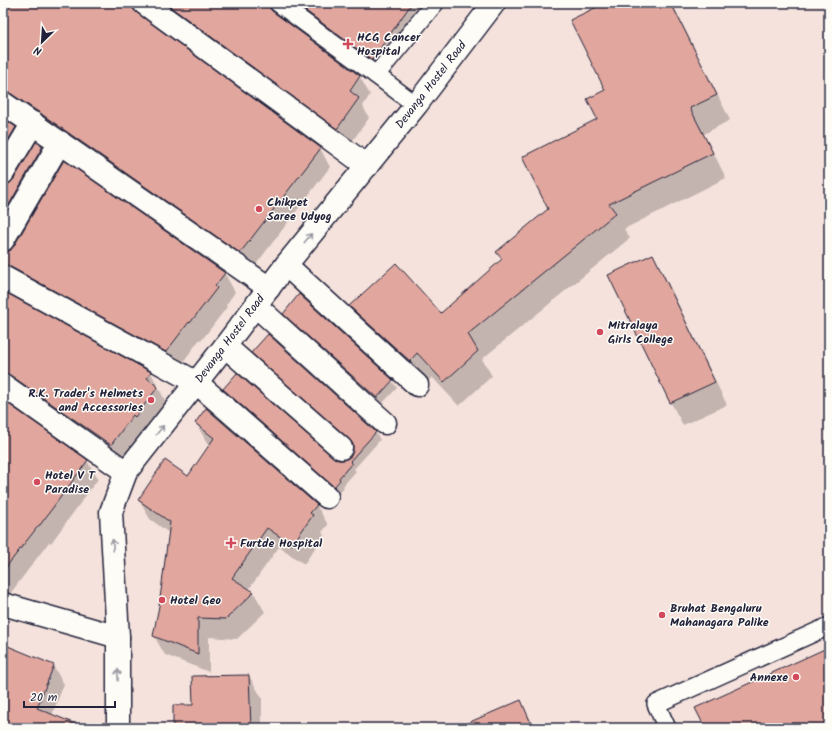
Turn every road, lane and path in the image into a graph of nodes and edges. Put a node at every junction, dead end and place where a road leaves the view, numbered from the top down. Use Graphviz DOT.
graph roads {
  1 [pos="144,3"];
  2 [pos="278,3"];
  3 [pos="435,3"];
  4 [pos="494,3"];
  5 [pos="376,75"];
  6 [pos="3,103"];
  7 [pos="417,104"];
  8 [pos="33,123"];
  9 [pos="60,142"];
  10 [pos="367,166"];
  11 [pos="3,173"];
  12 [pos="3,240"];
  13 [pos="286,265"];
  14 [pos="3,277"];
  15 [pos="269,288"];
  16 [pos="256,306"];
  17 [pos="225,346"];
  18 [pos="197,383"];
  19 [pos="3,385"];
  20 [pos="417,385"];
  21 [pos="385,423"];
  22 [pos="341,448"];
  23 [pos="126,472"];
  24 [pos="327,497"];
  25 [pos="3,604"];
  26 [pos="829,626"];
  27 [pos="118,637"];
  28 [pos="118,728"];
  29 [pos="667,728"];
  1 -- 10 [label="street"];
  2 -- 5 [label="lane"];
  3 -- 5 [label="lane"];
  4 -- 7 [label="street, Devanga Hostel Road"];
  5 -- 7 [label="lane"];
  6 -- 8 [label="street"];
  7 -- 10 [label="street, Devanga Hostel Road"];
  8 -- 9 [label="street"];
  8 -- 11 [label="street"];
  9 -- 12 [label="street"];
  9 -- 15 [label="street"];
  13 -- 10 [label="street, Devanga Hostel Road, one-way"];
  13 -- 15 [label="street, Devanga Hostel Road"];
  13 -- 20 [label="street"];
  14 -- 18 [label="street"];
  15 -- 16 [label="street, Devanga Hostel Road"];
  16 -- 17 [label="street, Devanga Hostel Road"];
  16 -- 21 [label="street"];
  17 -- 18 [label="street, Devanga Hostel Road"];
  17 -- 22 [label="street"];
  23 -- 18 [label="street, Devanga Hostel Road, one-way"];
  18 -- 24 [label="street"];
  19 -- 23 [label="street"];
  27 -- 23 [label="street, Devanga Hostel Road, one-way"];
  25 -- 27 [label="street"];
  26 -- 29 [label="lane"];
  28 -- 27 [label="street, Devanga Hostel Road, one-way"];
}
